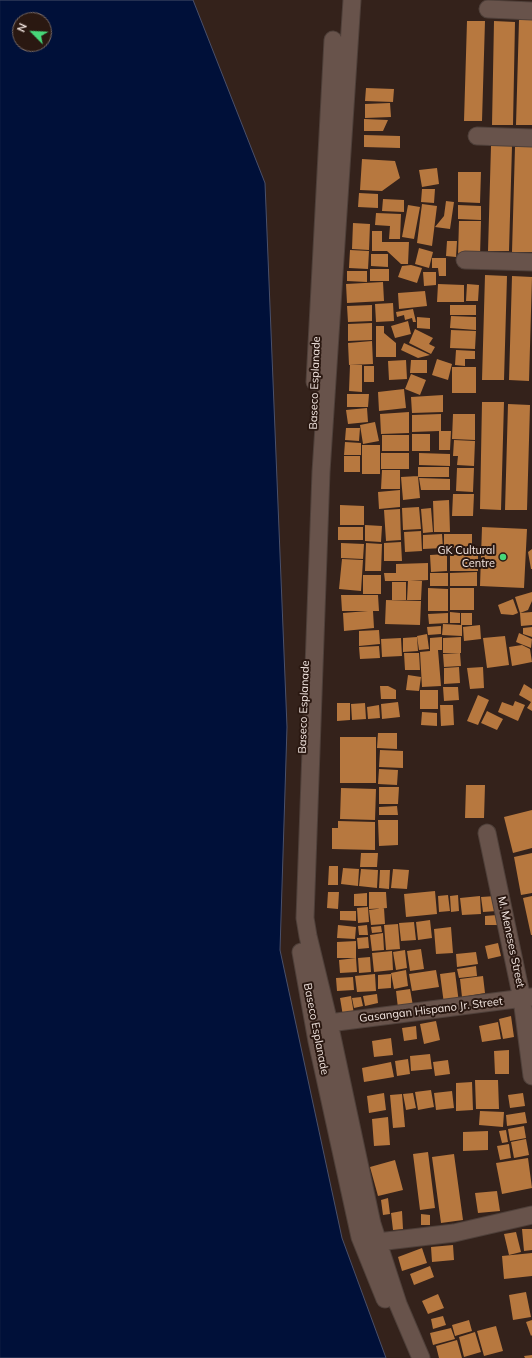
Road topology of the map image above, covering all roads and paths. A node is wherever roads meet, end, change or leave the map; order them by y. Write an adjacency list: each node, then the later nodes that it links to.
1 (352, 0): 11 (street)
2 (488, 9): 3 (street)
3 (532, 11)
4 (332, 40): 15 (street, Baseco Esplanade)
5 (477, 136): 6 (street)
6 (532, 138)
7 (466, 260): 8 (street)
8 (532, 262)
9 (488, 833): 10 (street, M. Meneses Street)
10 (527, 998): 11 (street, Gasangan Hispano Jr. Street); 12 (street, M. Meneses Street)
11 (329, 1023): 14 (street)
12 (532, 1076)
13 (532, 1215): 14 (street)
14 (378, 1242): 16 (street)
15 (409, 1358)
16 (421, 1358)

